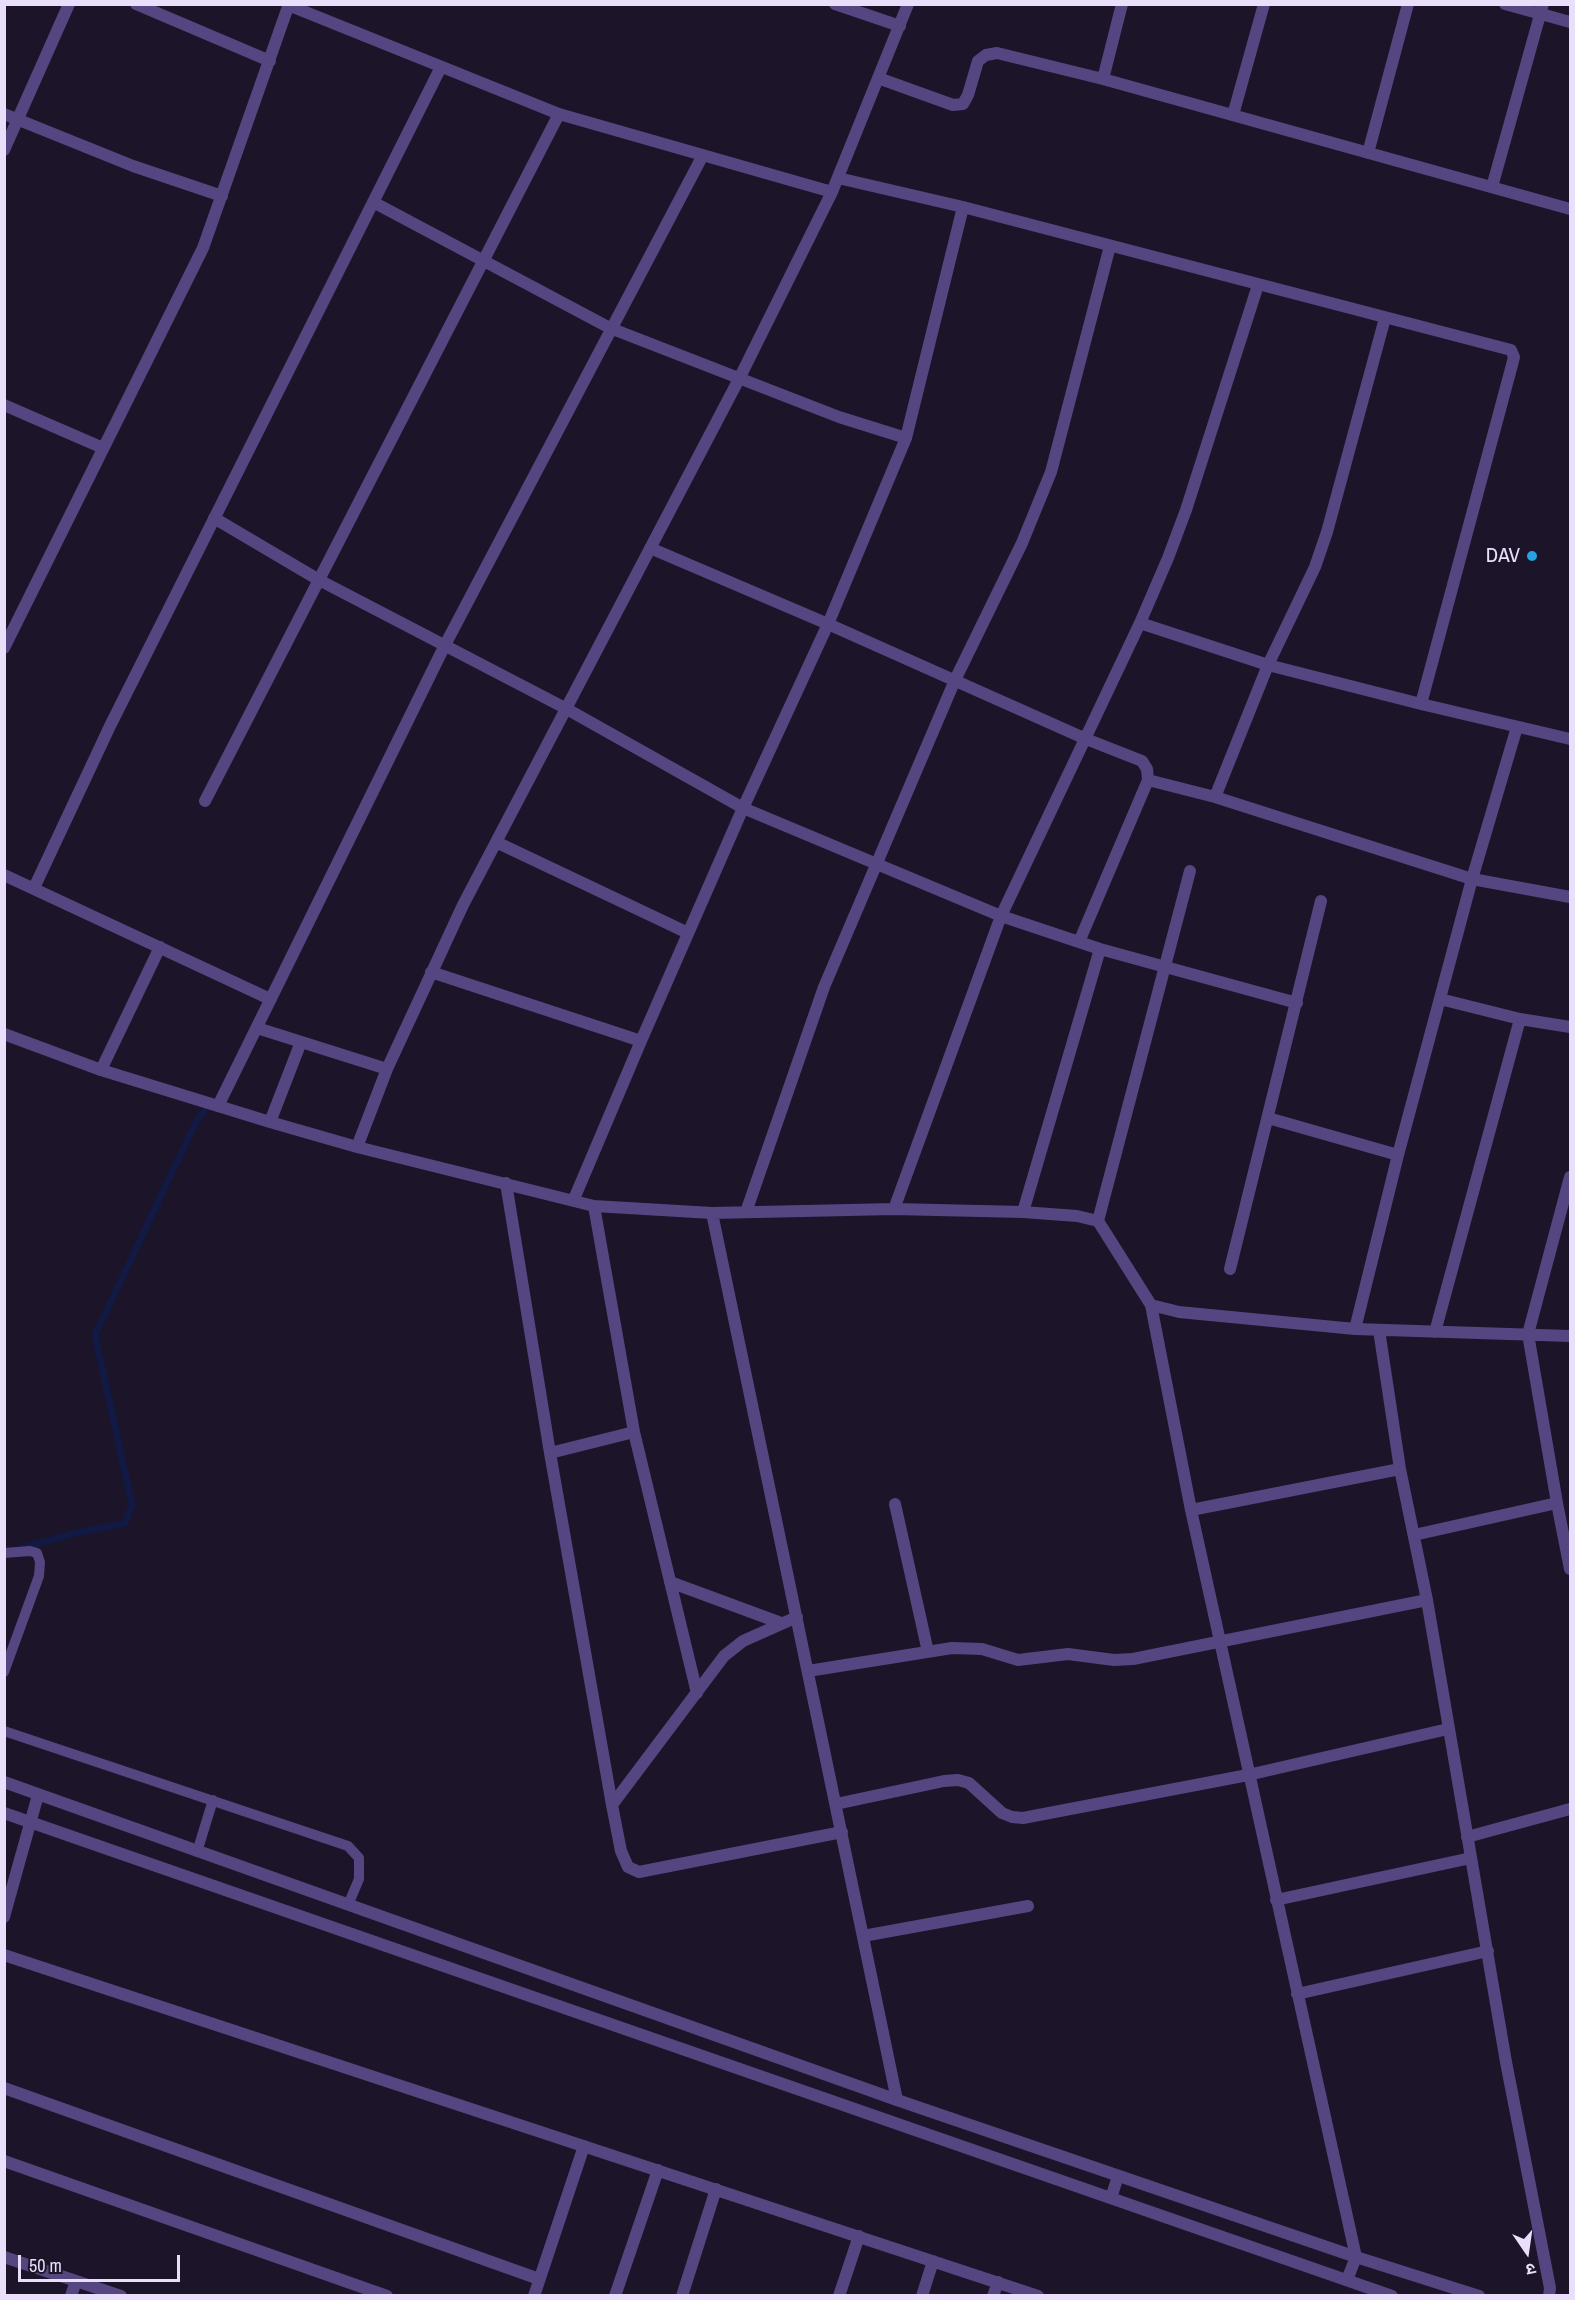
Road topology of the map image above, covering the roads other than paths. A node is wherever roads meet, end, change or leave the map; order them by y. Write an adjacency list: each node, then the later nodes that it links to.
1 (69, 4): 20 (street)
2 (136, 4): 13 (street)
3 (835, 4): 12 (street)
4 (908, 4): 12 (street)
5 (1122, 4): 16 (street)
6 (1264, 4): 19 (street)
7 (1408, 4): 22 (street)
8 (1505, 4): 10 (street)
9 (288, 5): 13 (street); 14 (street)
10 (1542, 9): 11 (street); 25 (street)
11 (1570, 22)
12 (900, 26): 15 (street)
13 (270, 61): 27 (street)
14 (441, 67): 18 (street); 28 (street)
15 (878, 78): 16 (street); 24 (street)
16 (1103, 79): 19 (street)
17 (4, 114): 20 (street)
18 (559, 114): 23 (street); 32 (street)
19 (1233, 115): 22 (street)
20 (17, 120): 21 (street); 27 (street)
21 (4, 150)
22 (1368, 153): 25 (street)
23 (702, 155): 26 (street); 35 (street)
24 (838, 178): 26 (street); 29 (street)
25 (1492, 187): 30 (street)
26 (832, 192): 36 (street)
27 (222, 196): 39 (street)
28 (373, 202): 32 (street); 40 (street)
29 (963, 207): 31 (street); 38 (street)
30 (1570, 209)
31 (1110, 246): 33 (street); 48 (street)
32 (484, 261): 35 (street); 42 (street)
33 (1258, 285): 34 (street); 43 (street)
34 (1384, 318): 47 (street); 49 (street)
35 (610, 328): 36 (street); 45 (street)
36 (739, 379): 38 (street); 41 (street)
37 (4, 405): 39 (street)
38 (906, 438): 44 (street)
39 (104, 448): 46 (street)
40 (214, 518): 42 (street); 63 (street)
41 (650, 548): 44 (street); 50 (street)
42 (319, 580): 45 (street); 56 (street)
43 (1140, 623): 47 (street); 52 (street)
44 (828, 624): 48 (street); 57 (street)
45 (445, 645): 50 (street); 73 (street)
46 (4, 648)
47 (1268, 665): 49 (street); 55 (street)
48 (955, 680): 52 (street); 59 (street)
49 (1421, 704): 51 (street)
50 (565, 708): 57 (street); 58 (street)
51 (1517, 727): 53 (street); 62 (street)
52 (1086, 739): 54 (street); 66 (street)
53 (1570, 739)
54 (1148, 780): 55 (street); 68 (street)
55 (1215, 797): 62 (street)
56 (205, 801)
57 (743, 807): 59 (street); 67 (street)
58 (496, 842): 67 (street); 72 (street)
59 (877, 862): 66 (street); 94 (street)
60 (1190, 871): 71 (street)
61 (4, 874): 63 (street)
62 (1472, 879): 64 (street); 74 (street)
63 (34, 888): 69 (street)
64 (1570, 897)
65 (1321, 901): 75 (street)
66 (1001, 916): 68 (street); 93 (street)
67 (688, 933): 80 (street)
68 (1078, 942): 70 (street)
69 (160, 947): 73 (street); 83 (street)
70 (1100, 949): 71 (street); 95 (street)
71 (1165, 966): 75 (street); 97 (street)
72 (431, 972): 80 (street); 82 (street)
73 (270, 999): 77 (street)
74 (1440, 999): 76 (street); 88 (street)
75 (1297, 1003): 85 (street)
76 (1520, 1019): 78 (street); 102 (street)
77 (256, 1028): 81 (street); 84 (street)
78 (1570, 1028)
79 (4, 1034): 83 (street)
80 (641, 1041): 91 (street)
81 (301, 1042): 82 (street); 86 (street)
82 (387, 1069): 87 (street)
83 (101, 1070): 84 (street)
84 (218, 1106): 86 (street)
85 (1268, 1118): 88 (street); 98 (street)
86 (270, 1122): 87 (street)
87 (357, 1147): 90 (street)
88 (1398, 1155): 100 (street)
89 (1570, 1177): 103 (street)
90 (506, 1183): 91 (street); 106 (street)
91 (574, 1199): 92 (street)
92 (594, 1206): 96 (street); 105 (street)
93 (894, 1209): 94 (street); 95 (street)
94 (746, 1212): 96 (street)
95 (1023, 1212): 97 (street)
96 (712, 1213): 116 (street)
97 (1098, 1221): 99 (street)
98 (1230, 1269)
99 (1151, 1305): 100 (street); 110 (street)
100 (1355, 1329): 101 (street)
101 (1379, 1330): 102 (street); 107 (street)
102 (1435, 1332): 103 (street)
103 (1528, 1334): 104 (street); 108 (street)
104 (1570, 1336)
105 (634, 1432): 106 (street); 114 (street)
106 (550, 1453): 130 (street)
107 (1400, 1468): 110 (street); 111 (street)
108 (1557, 1503): 111 (street); 113 (street)
109 (895, 1504): 119 (street)
110 (1191, 1510): 118 (street)
111 (1414, 1535): 115 (street)
112 (4, 1553): 121 (lane)
113 (1570, 1569)
114 (670, 1582): 117 (street); 122 (street)
115 (1427, 1600): 118 (street); 123 (street)
116 (797, 1617): 117 (street); 120 (street)
117 (781, 1623): 122 (street)
118 (1220, 1642): 119 (street); 125 (street)
119 (928, 1652): 120 (street)
120 (808, 1671): 129 (street)
121 (4, 1672)
122 (697, 1694): 130 (street)
123 (1448, 1729): 125 (street); 135 (street)
124 (4, 1731): 128 (lane)
125 (1248, 1775): 129 (street); 138 (street)
126 (4, 1782): 127 (street)
127 (38, 1796): 133 (street); 136 (street)
128 (213, 1800): 136 (lane); 139 (lane)
129 (836, 1804): 134 (street)
130 (612, 1805): 134 (street)
131 (1570, 1809): 135 (street)
132 (4, 1813): 133 (street)
133 (31, 1824): 141 (street); 153 (street)
134 (842, 1832): 142 (street)
135 (1467, 1837): 137 (street)
136 (197, 1852): 139 (street)
137 (1472, 1858): 138 (street); 143 (street)
138 (1276, 1900): 145 (street)
139 (348, 1905): 147 (street)
140 (1028, 1906): 142 (street)
141 (4, 1917)
142 (863, 1936): 147 (street)
143 (1488, 1951): 145 (street); 174 (street)
144 (4, 1955): 148 (street)
145 (1297, 1994): 155 (street)
146 (4, 2088): 158 (street)
147 (897, 2100): 151 (street)
148 (584, 2146): 150 (street); 158 (street)
149 (4, 2161): 164 (street)
150 (658, 2170): 152 (street); 166 (street)
151 (1119, 2176): 153 (street); 155 (street)
152 (716, 2189): 154 (street); 167 (street)
153 (1111, 2198): 159 (street)
154 (859, 2236): 157 (street); 168 (street)
155 (1356, 2257): 159 (street); 173 (street)
156 (4, 2258): 160 (street)
157 (933, 2261): 161 (street); 169 (street)
158 (539, 2279): 165 (street)
159 (1347, 2280): 172 (street)
160 (76, 2281): 162 (street); 163 (street)
161 (998, 2282): 170 (street); 171 (street)
162 (71, 2295)
163 (121, 2295)
164 (387, 2295)
165 (534, 2295)
166 (615, 2295)
167 (682, 2295)
168 (839, 2295)
169 (922, 2295)
170 (993, 2295)
171 (1038, 2295)
172 (1392, 2295)
173 (1479, 2295)
174 (1550, 2295)

